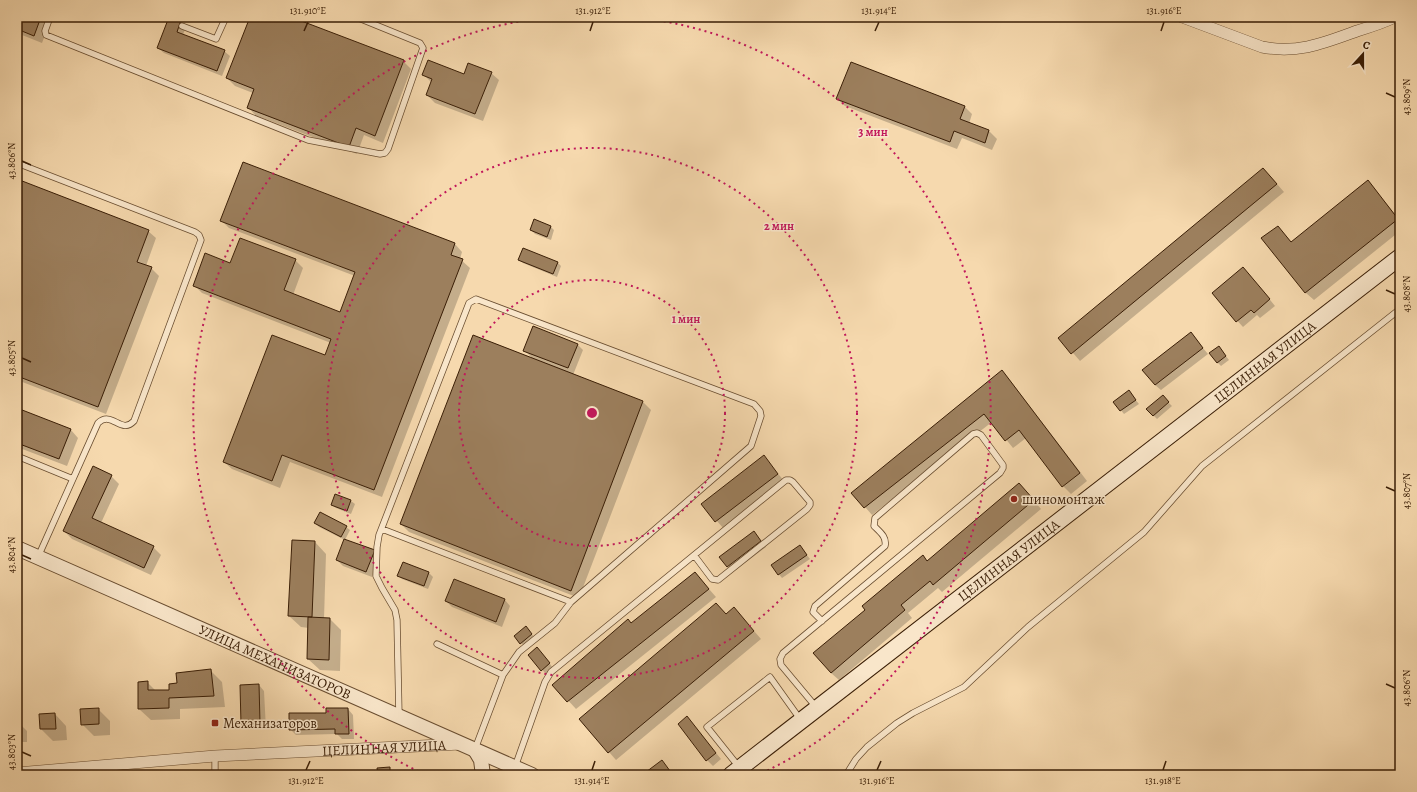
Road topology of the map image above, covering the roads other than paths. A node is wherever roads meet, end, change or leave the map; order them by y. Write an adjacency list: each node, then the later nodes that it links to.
1 (50, 17): 3 (lane)
2 (226, 17): 6 (lane)
3 (356, 17)
4 (1182, 17): 5 (street)
5 (1395, 17)
6 (182, 26)
7 (17, 163): 11 (lane)
8 (1400, 257): 20 (main road, ЦЕЛИННАЯ УЛИЦА)
9 (1400, 309): 31 (lane)
10 (17, 456): 11 (lane)
11 (73, 479): 15 (lane)
12 (382, 529): 16 (lane); 16 (lane); 21 (lane)
13 (17, 548): 15 (street, УЛИЦА МЕХАНИЗАТОРОВ)
14 (694, 555): 14 (lane); 25 (lane)
15 (38, 557): 21 (street, УЛИЦА МЕХАНИЗАТОРОВ)
16 (571, 602): 19 (lane)
17 (822, 621): 17 (lane); 20 (lane)
18 (436, 644): 19 (lane)
19 (503, 675): 23 (lane)
20 (817, 709): 22 (main road, ЦЕЛИННАЯ УЛИЦА)
21 (399, 716): 23 (street, УЛИЦА МЕХАНИЗАТОРОВ)
22 (802, 721): 26 (main road, ЦЕЛИННАЯ УЛИЦА); 26 (lane)
23 (469, 747): 24 (street, ЦЕЛИННАЯ УЛИЦА); 25 (street, УЛИЦА МЕХАНИЗАТОРОВ); 29 (street)
24 (216, 756): 27 (street, ЦЕЛИННАЯ УЛИЦА); 28 (lane)
25 (515, 767): 30 (street, УЛИЦА МЕХАНИЗАТОРОВ)
26 (736, 772)
27 (17, 773)
28 (215, 775)
29 (483, 775)
30 (532, 775)
31 (846, 775)

